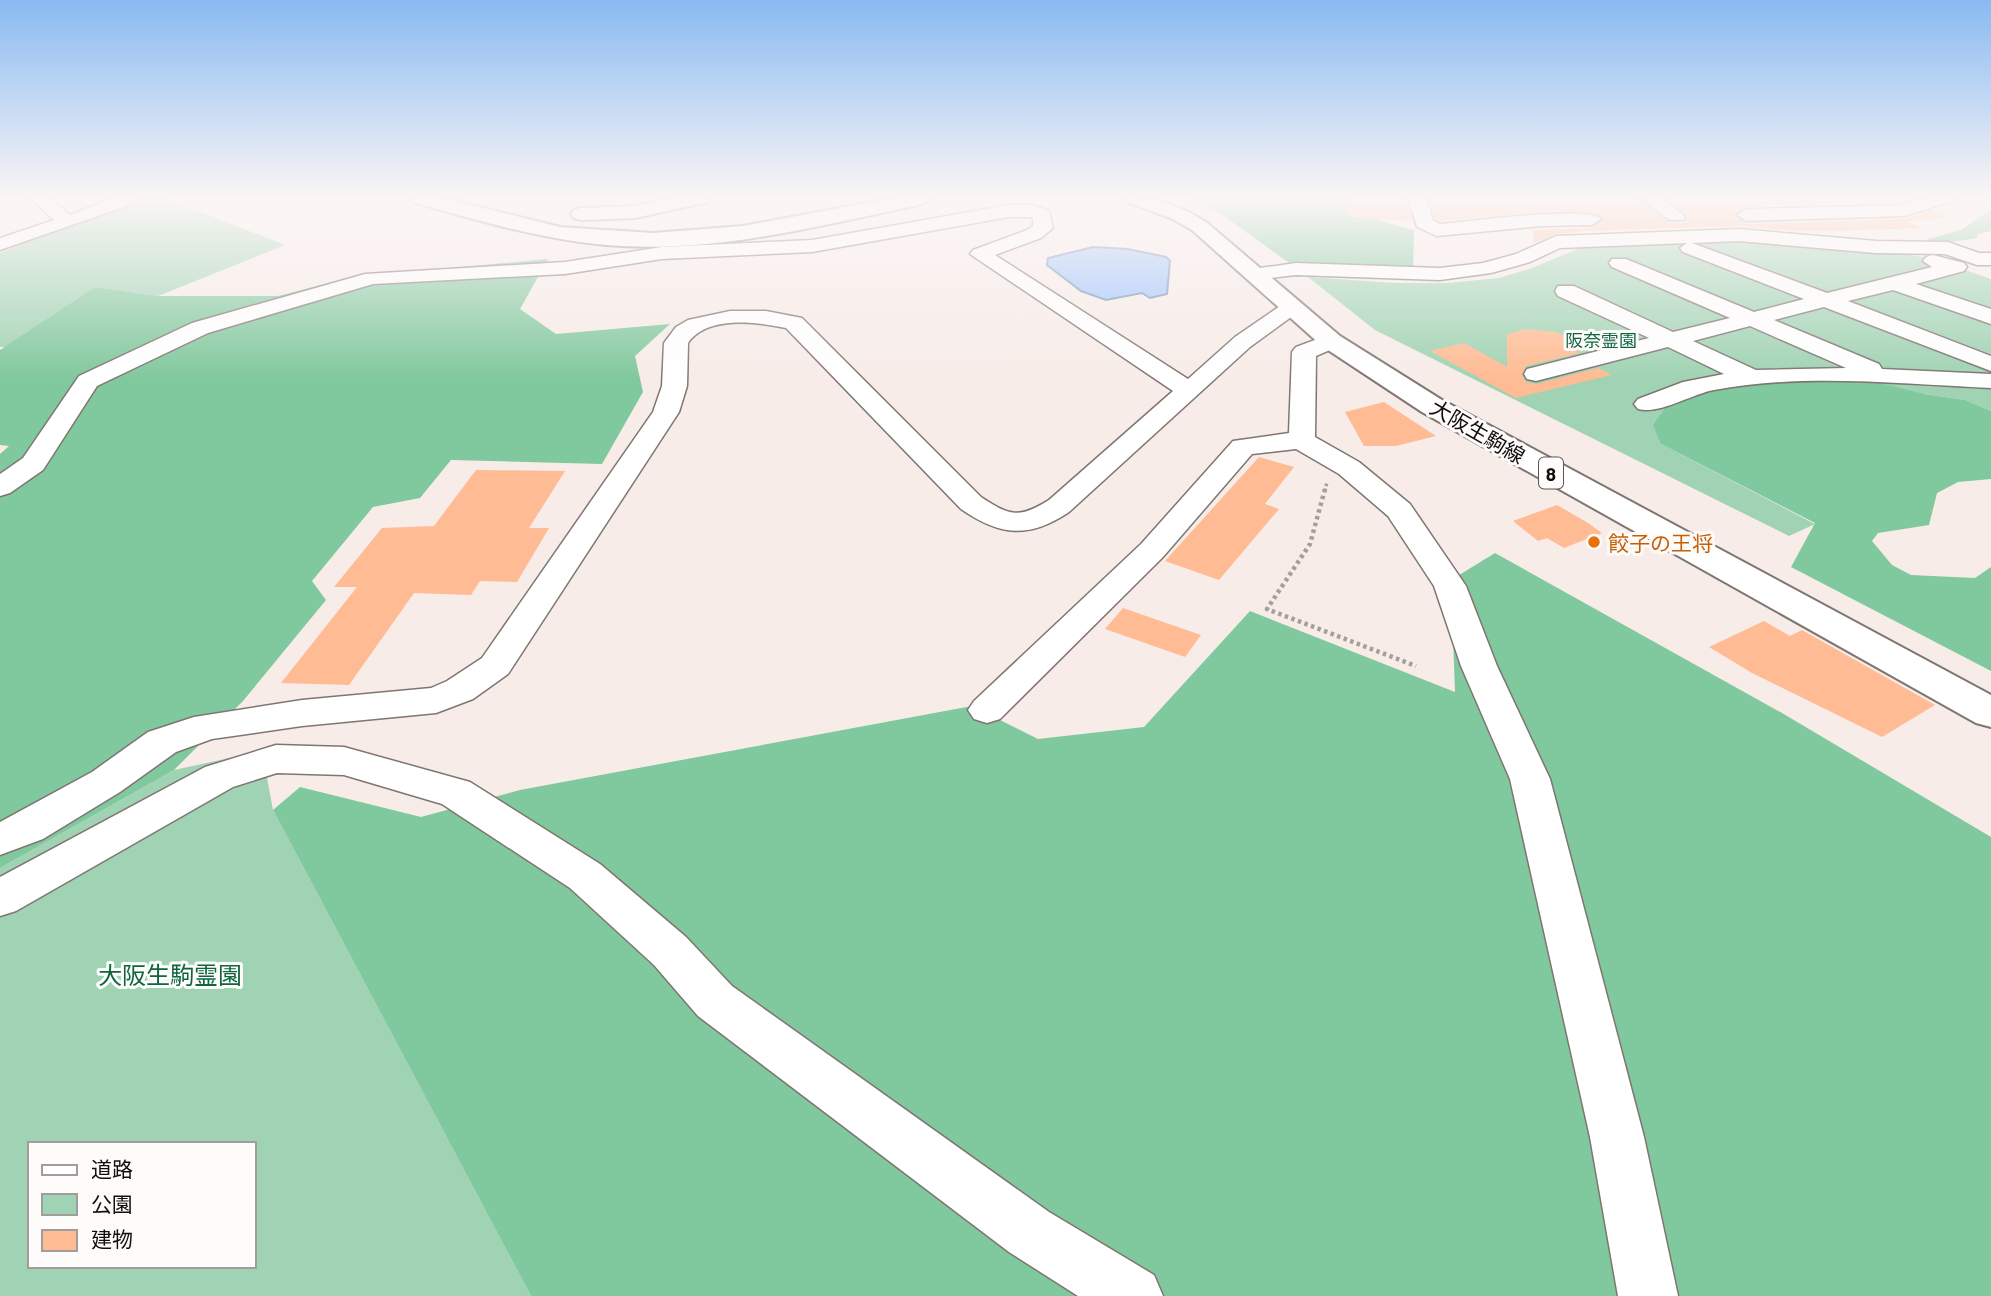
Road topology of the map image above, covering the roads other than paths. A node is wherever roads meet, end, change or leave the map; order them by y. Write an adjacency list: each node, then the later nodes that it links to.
1 (627, 258): 26 (street)
2 (987, 258): 23 (street)
3 (1242, 258): 11 (main road, 大阪生駒線 / 8)
4 (1250, 258): 11 (main road, 大阪生駒線 / 8)
5 (1521, 258): 11 (street)
6 (1717, 258): 13 (street)
7 (1826, 258): 10 (street)
8 (1922, 258): 10 (street)
9 (1619, 263): 15 (street)
10 (1895, 283): 13 (street); 14 (street)
11 (1277, 285): 17 (main road, 大阪生駒線 / 8); 23 (street); 27 (main road, 大阪生駒線 / 8)
12 (1566, 291): 16 (street)
13 (1826, 300): 15 (street); 18 (street)
14 (1991, 317)
15 (1752, 319): 16 (street); 20 (street)
16 (1672, 340): 19 (street); 21 (street)
17 (1331, 341): 25 (street); 29 (main road, 大阪生駒線 / 8)
18 (1991, 364)
19 (1536, 374)
20 (1885, 375): 21 (street); 22 (street)
21 (1749, 376): 24 (street)
22 (1991, 381)
23 (1188, 390): 30 (street)
24 (1647, 404)
25 (1301, 440): 28 (street); 33 (street)
26 (0, 487)
27 (1991, 688)
28 (986, 710)
29 (1991, 713)
30 (0, 839)
31 (0, 898): 32 (street)
32 (1133, 1296)
33 (1648, 1296)

